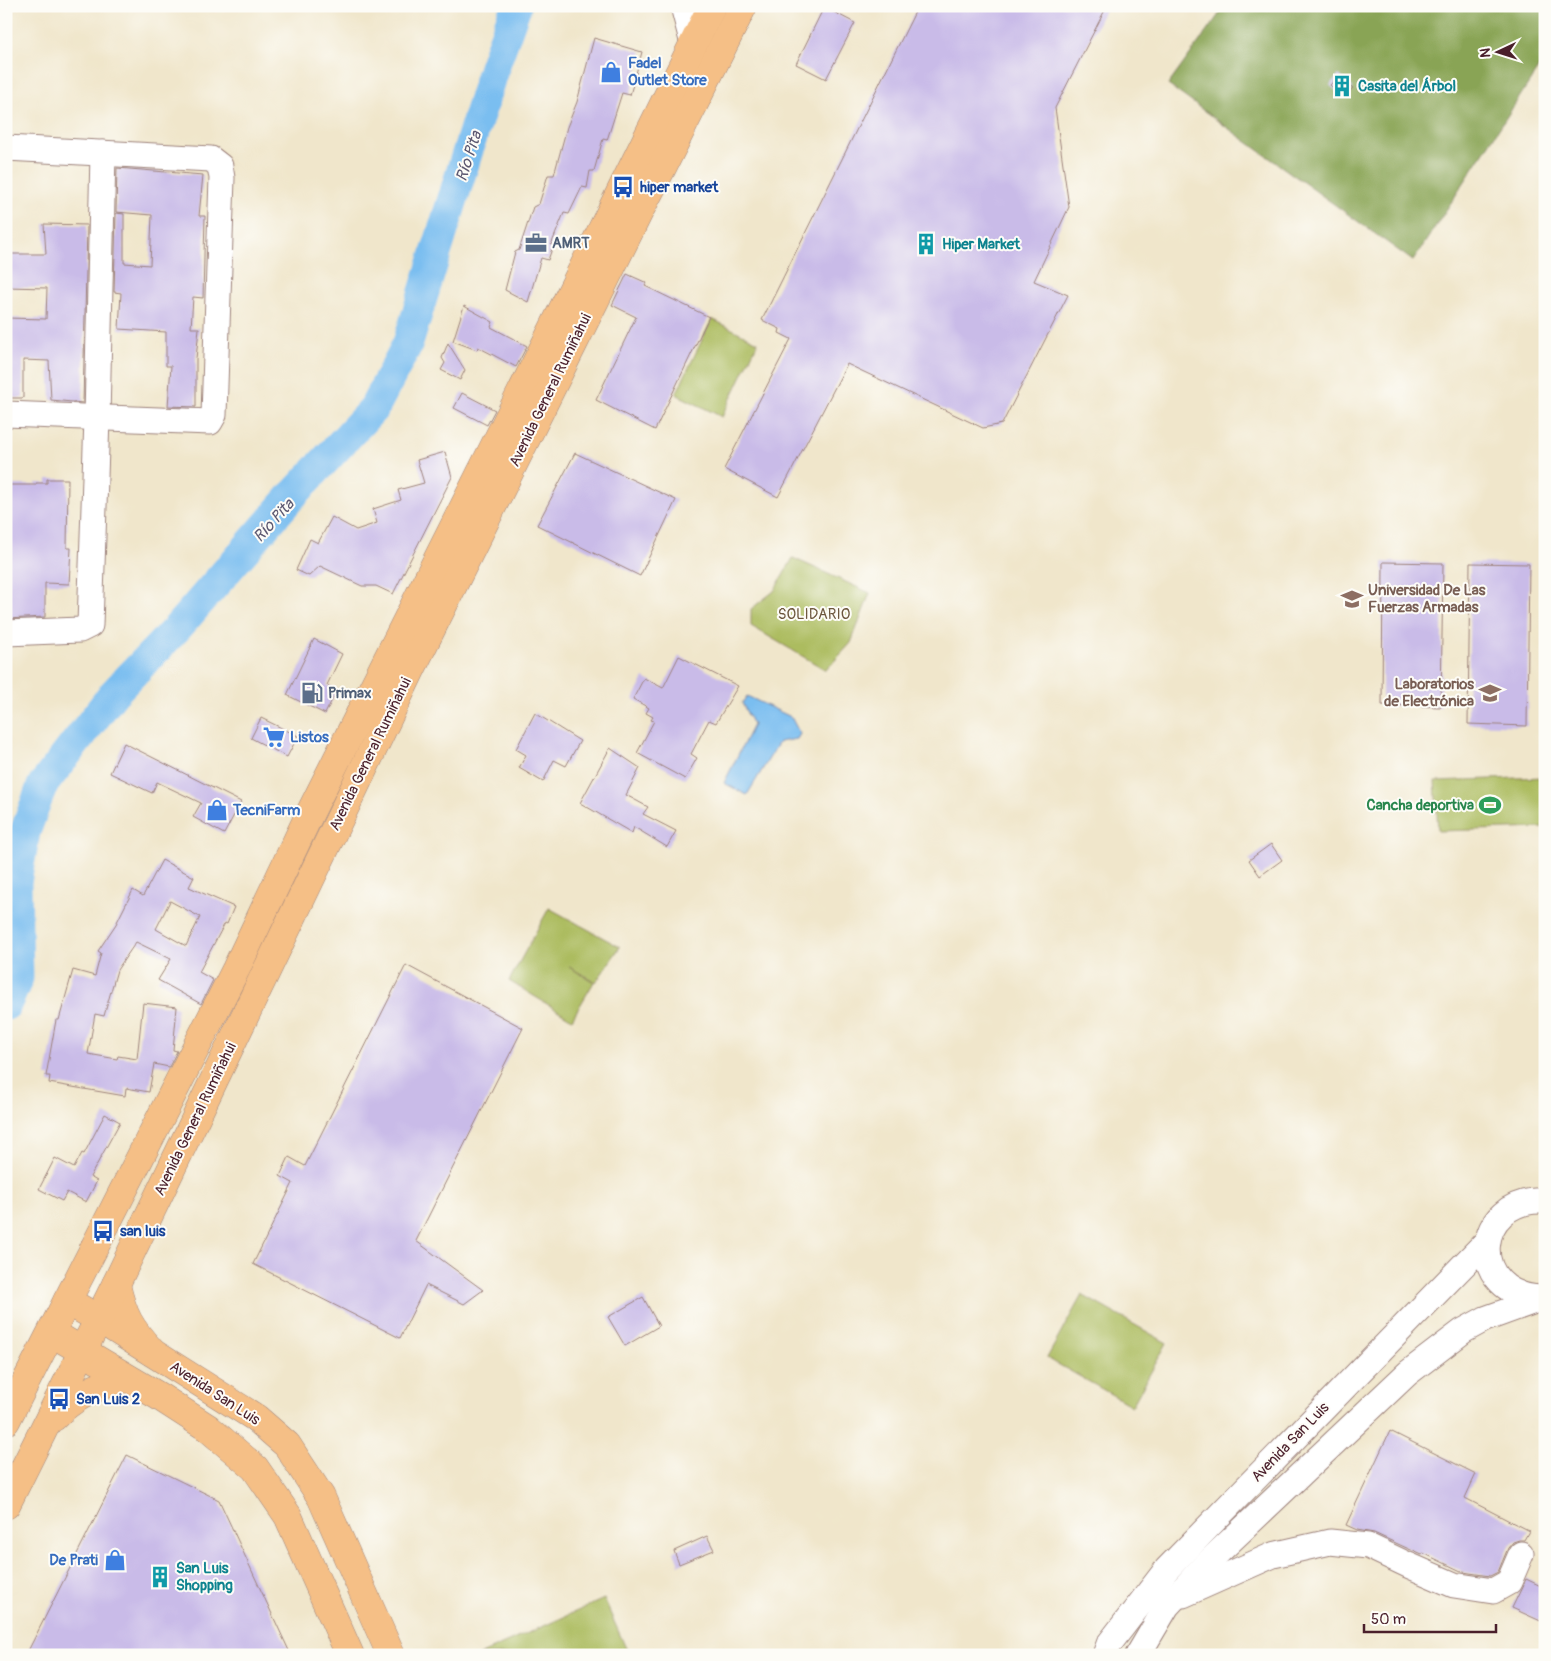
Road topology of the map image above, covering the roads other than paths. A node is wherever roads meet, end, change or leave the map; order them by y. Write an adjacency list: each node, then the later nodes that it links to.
1 (683, 6): 4 (street)
2 (712, 6): 4 (main road, Avenida General Rumiñahui)
3 (743, 6): 12 (main road, Avenida General Rumiñahui)
4 (693, 44): 14 (main road, Avenida General Rumiñahui)
5 (6, 148): 6 (street)
6 (103, 153): 8 (street); 8 (street)
7 (6, 414): 8 (street)
8 (97, 418): 9 (street)
9 (6, 633)
10 (1545, 1201): 11 (street)
11 (1488, 1240): 13 (street); 29 (street, Avenida San Luis)
12 (116, 1284): 15 (main road, Avenida General Rumiñahui); 18 (main road)
13 (1544, 1298): 26 (street, Avenida San Luis)
14 (67, 1301): 15 (main road, Avenida San Luis); 16 (main road, Avenida General Rumiñahui)
15 (99, 1319): 17 (main road, Avenida General Rumiñahui); 18 (main road, Avenida San Luis)
16 (52, 1333): 17 (main road); 20 (main road, Avenida General Rumiñahui)
17 (82, 1352): 19 (main road); 21 (main road, Avenida General Rumiñahui)
18 (152, 1352): 22 (main road, Avenida San Luis)
19 (125, 1378): 21 (main road); 24 (main road)
20 (6, 1421)
21 (46, 1426): 23 (main road, Avenida General Rumiñahui)
22 (321, 1497): 24 (main road); 28 (main road, Avenida San Luis)
23 (6, 1505)
24 (288, 1516): 27 (main road)
25 (1521, 1554): 26 (street)
26 (1174, 1599): 30 (street, Avenida San Luis)
27 (350, 1655)
28 (391, 1655)
29 (1105, 1655)
30 (1138, 1655)

